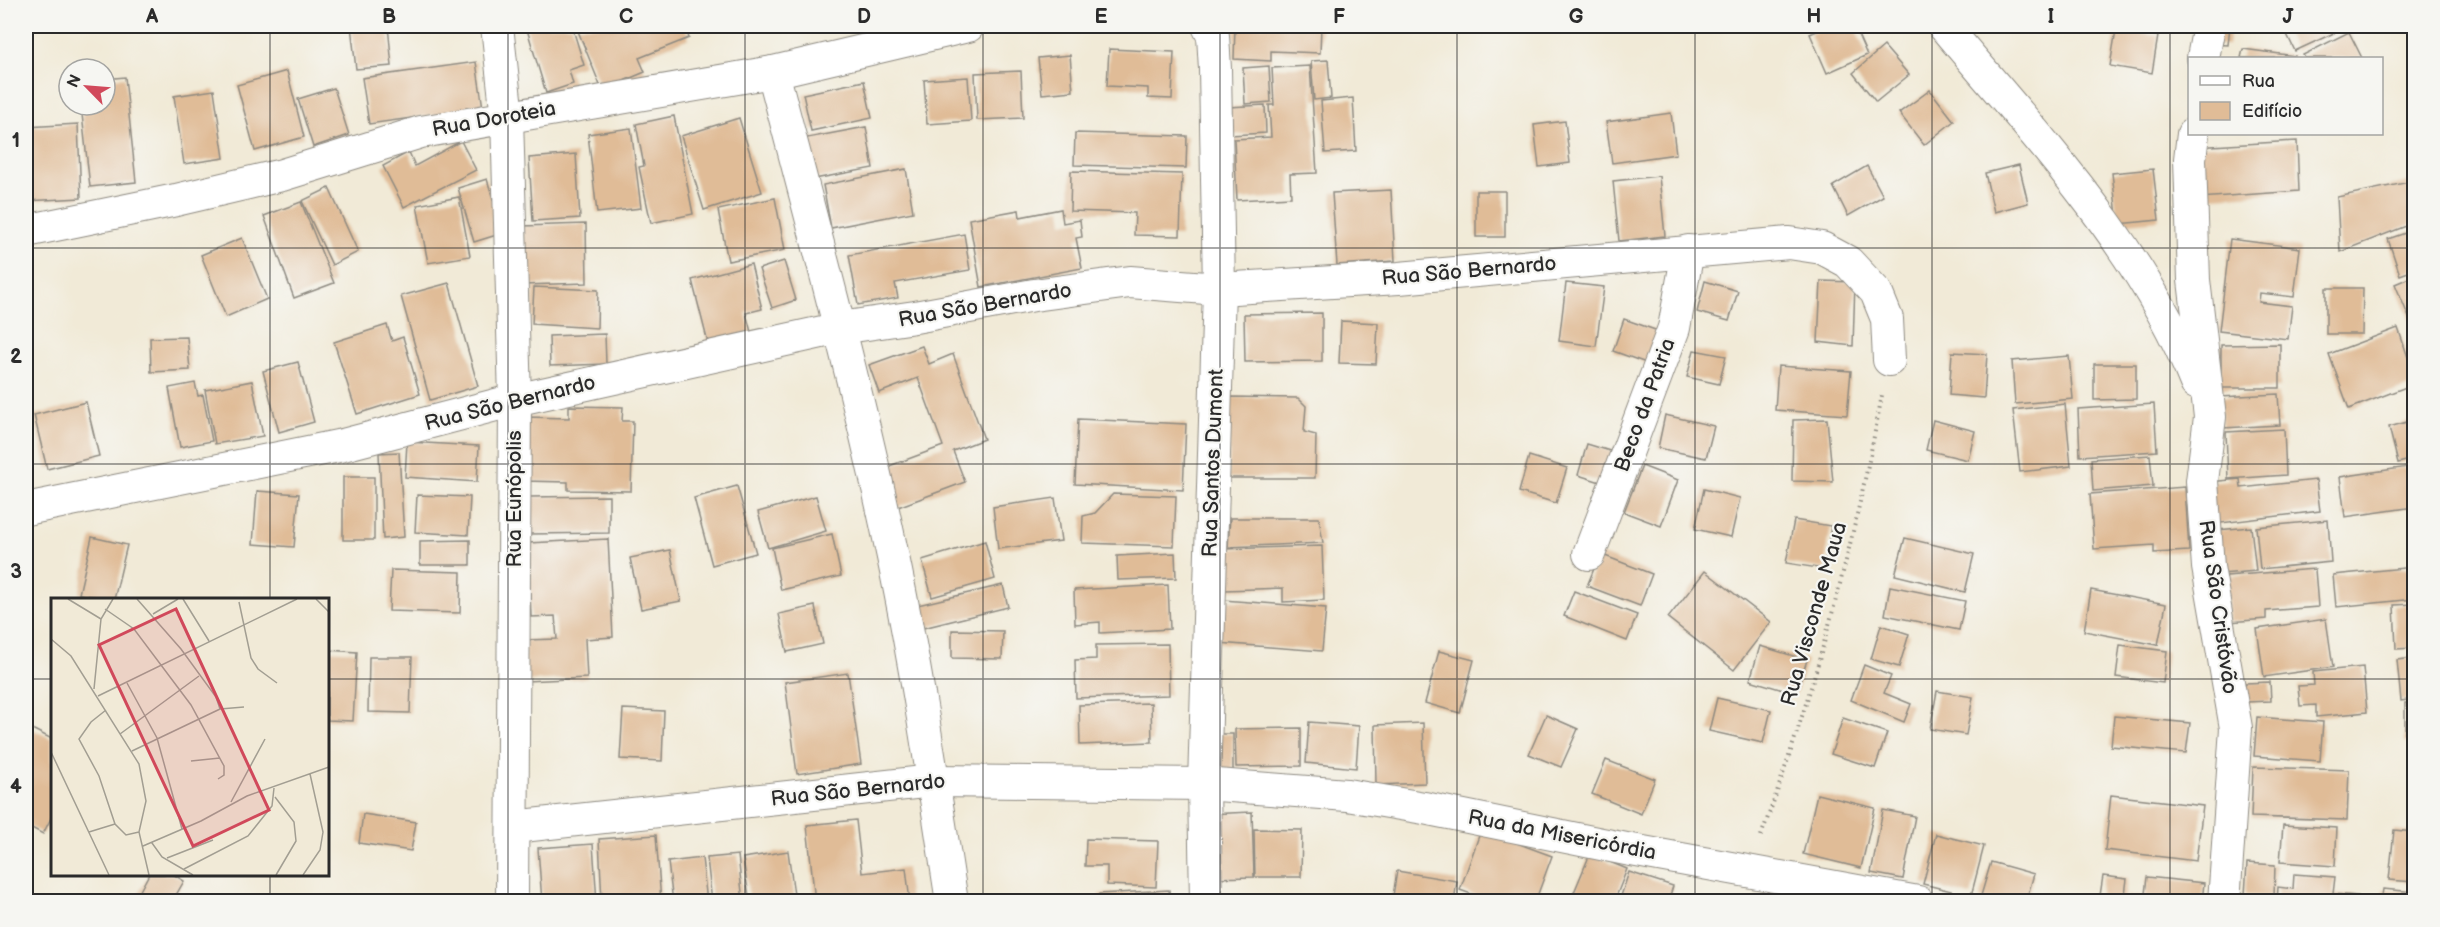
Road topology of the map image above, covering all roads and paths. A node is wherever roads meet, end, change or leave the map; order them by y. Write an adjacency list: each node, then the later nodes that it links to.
1 (497, 26): 8 (street, Rua Eunópolis)
2 (968, 26): 7 (street, Rua Doroteia)
3 (1208, 26): 12 (street, Rua Santos Dumont)
4 (1944, 26): 16 (street)
5 (2209, 26): 6 (street)
6 (2203, 57)
7 (773, 72): 8 (street, Rua Doroteia); 13 (street)
8 (507, 117): 10 (street, Rua Doroteia); 15 (street, Rua Eunópolis)
9 (2193, 135): 16 (street, Rua São Cristóvão)
10 (26, 231)
11 (1688, 251): 12 (street, Rua São Bernardo); 14 (street, Rua São Bernardo); 18 (street, Beco da Patria)
12 (1219, 289): 13 (street, Rua São Bernardo); 20 (street, Rua Santos Dumont)
13 (840, 328): 15 (street, Rua São Bernardo); 19 (street)
14 (1889, 360): 22 (path, Rua Visconde Maua)
15 (515, 400): 17 (street, Rua São Bernardo); 21 (street, Rua Eunópolis)
16 (2210, 417): 27 (street, Rua São Cristóvão)
17 (26, 509)
18 (1589, 554)
19 (933, 781): 20 (street, Rua São Bernardo); 21 (street, Rua São Bernardo); 24 (street)
20 (1204, 784): 22 (street, Rua da Misericórdia); 25 (street, Rua Santos Dumont)
21 (513, 827): 23 (street, Rua Eunópolis)
22 (1748, 870): 26 (street, Rua da Misericórdia)
23 (512, 902)
24 (952, 902)
25 (1206, 902)
26 (1918, 902)
27 (2224, 902)

